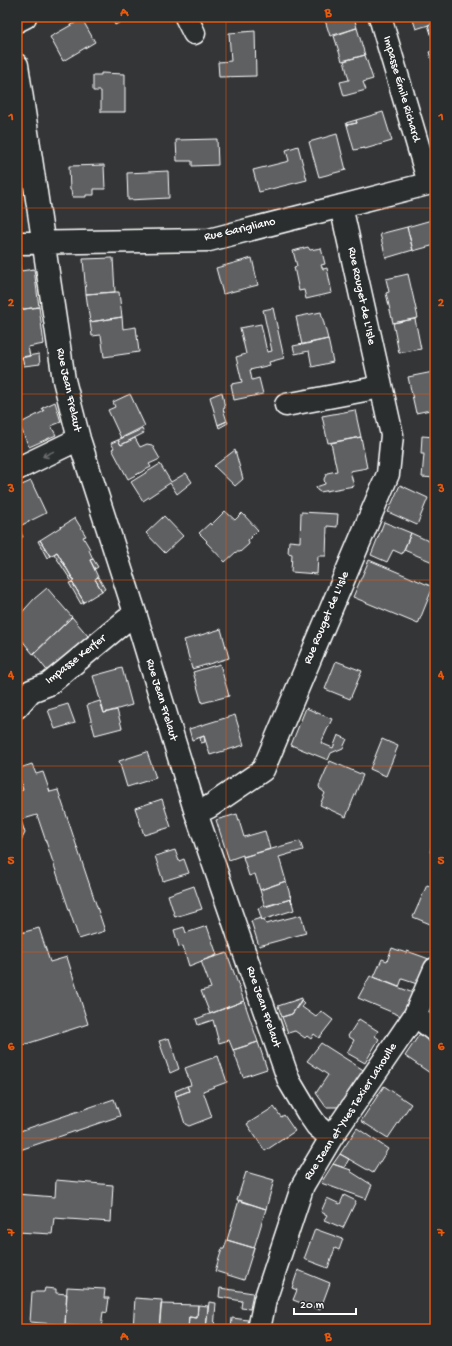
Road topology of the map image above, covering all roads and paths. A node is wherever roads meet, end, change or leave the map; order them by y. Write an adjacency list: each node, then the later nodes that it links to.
1 (25, 17): 3 (street)
2 (380, 17): 5 (street, Impasse Émile Richard)
3 (17, 21)
4 (17, 65): 7 (street, Rue Jean Frelaut)
5 (432, 183): 6 (street, Rue Garigliano)
6 (341, 206): 7 (street, Rue Garigliano); 9 (street, Rue Rouget de L'Isle)
7 (43, 242): 8 (street, Rue Garigliano); 11 (street, Rue Jean Frelaut)
8 (17, 243)
9 (381, 387): 10 (street); 15 (street, Rue Rouget de L'Isle)
10 (286, 405)
11 (79, 439): 12 (street, one-way to 12); 13 (street, Rue Jean Frelaut)
12 (17, 469)
13 (135, 613): 14 (street, Impasse Kerfer); 15 (street, Rue Jean Frelaut)
14 (17, 707)
15 (196, 813): 19 (street, Rue Jean Frelaut)
16 (435, 969): 17 (street, Rue Jean et Yves Texier Lahoulle)
17 (415, 1015): 18 (street); 19 (street, Rue Jean et Yves Texier Lahoulle)
18 (435, 1032)
19 (332, 1138): 20 (street, Rue Jean et Yves Texier Lahoulle)
20 (259, 1329)

